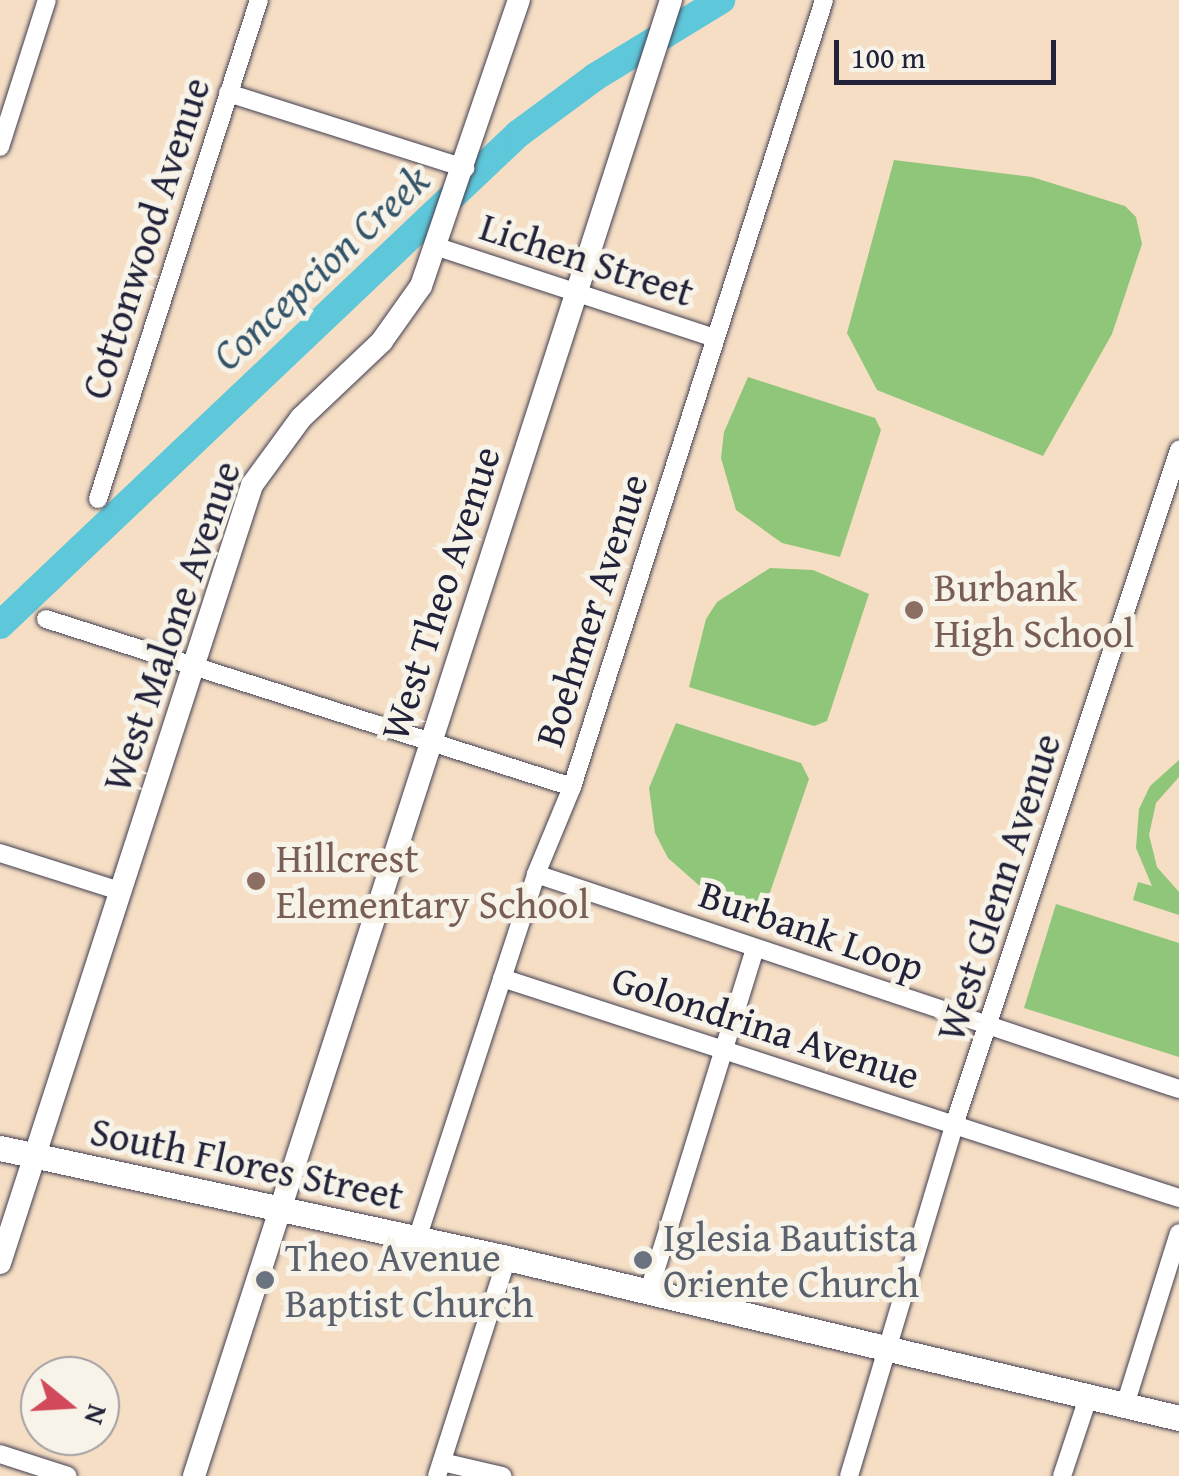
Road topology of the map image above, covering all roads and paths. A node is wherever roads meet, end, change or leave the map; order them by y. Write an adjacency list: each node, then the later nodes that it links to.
1 (47, 0): 7 (street)
2 (259, 0): 6 (street, Cottonwood Avenue)
3 (519, 0): 8 (street, West Malone Avenue)
4 (824, 0): 11 (street, Boehmer Avenue)
5 (667, 1): 10 (street, West Theo Avenue)
6 (228, 93): 8 (street); 13 (street, Cottonwood Avenue)
7 (0, 147)
8 (465, 168): 9 (street, West Malone Avenue)
9 (441, 238): 10 (street, Lichen Street); 15 (street, West Malone Avenue)
10 (577, 292): 11 (street, Lichen Street); 16 (street, West Theo Avenue)
11 (714, 338): 17 (street, Boehmer Avenue)
12 (1179, 450): 23 (street, West Glenn Avenue)
13 (98, 498)
14 (46, 619): 15 (street)
15 (192, 666): 16 (street); 20 (street, West Malone Avenue)
16 (432, 742): 17 (street); 30 (street, West Theo Avenue)
17 (572, 787): 19 (street, Boehmer Avenue)
18 (0, 853): 20 (street)
19 (536, 874): 21 (street, Burbank Loop); 22 (street, Boehmer Avenue)
20 (120, 892): 28 (street, West Malone Avenue)
21 (755, 948): 23 (street, Burbank Loop); 24 (street)
22 (502, 978): 24 (street, Golondrina Avenue); 32 (street, Boehmer Avenue)
23 (990, 1026): 25 (street, Burbank Loop); 26 (street, West Glenn Avenue)
24 (724, 1051): 26 (street, Golondrina Avenue); 35 (street)
25 (1179, 1089)
26 (954, 1125): 29 (street, Golondrina Avenue); 36 (street, West Glenn Avenue)
27 (0, 1148): 28 (main road, South Flores Street)
28 (35, 1154): 30 (main road, South Flores Street); 34 (street, West Malone Avenue)
29 (1179, 1198)
30 (282, 1208): 32 (main road, South Flores Street); 43 (street, West Theo Avenue)
31 (1179, 1232): 38 (street)
32 (418, 1239): 33 (main road, South Flores Street)
33 (507, 1258): 35 (main road, South Flores Street); 41 (street)
34 (0, 1263)
35 (649, 1291): 36 (main road, South Flores Street)
36 (890, 1348): 37 (main road, South Flores Street); 45 (street, West Glenn Avenue)
37 (1088, 1398): 38 (main road, South Flores Street); 46 (street)
38 (1125, 1405): 39 (main road, South Flores Street)
39 (1179, 1418)
40 (0, 1454): 42 (street)
41 (439, 1469): 44 (street)
42 (68, 1476)
43 (194, 1476)
44 (502, 1476)
45 (849, 1476)
46 (1062, 1476)

